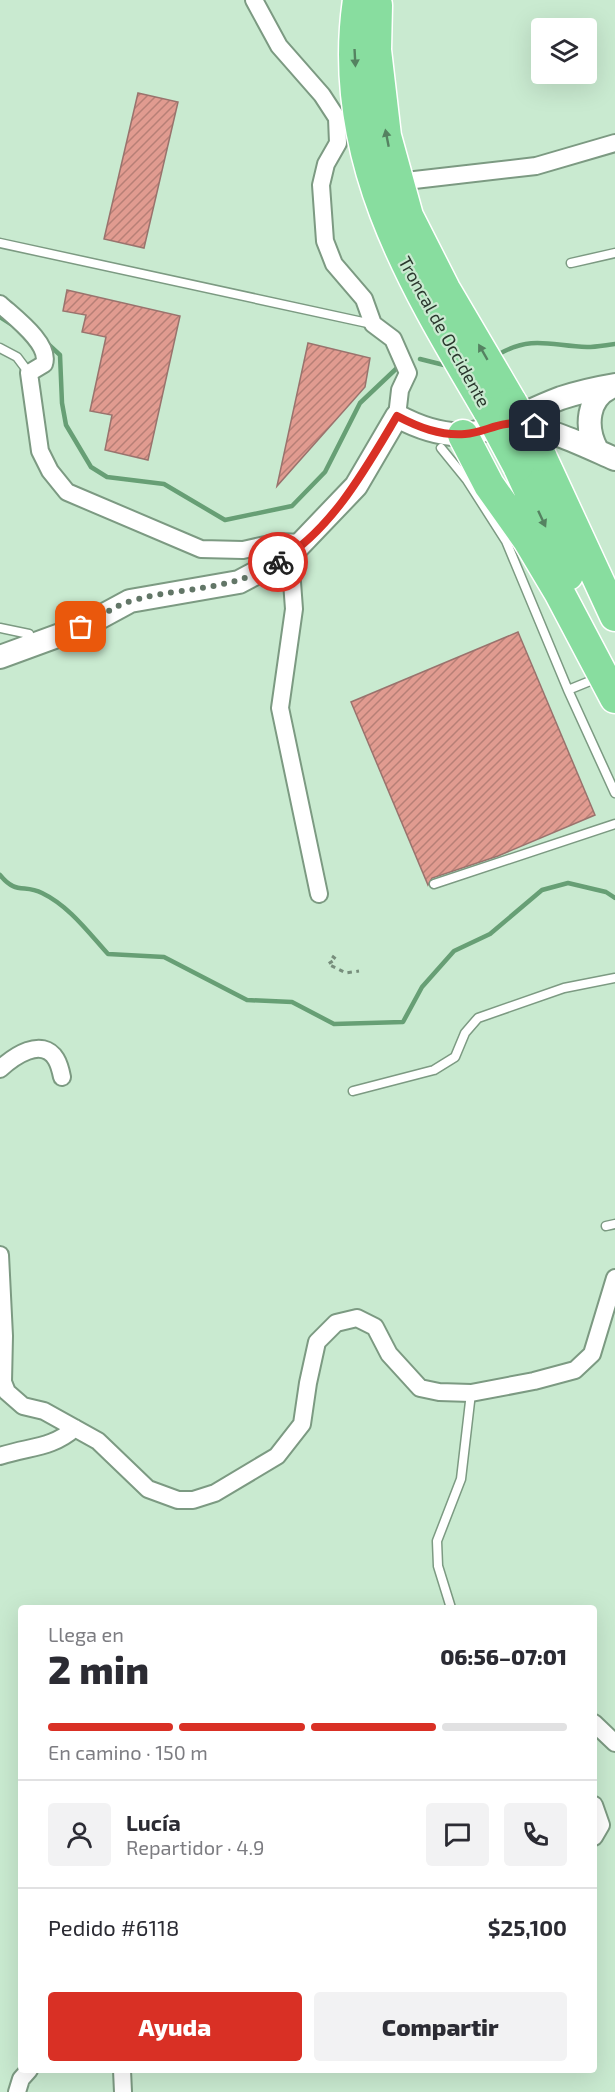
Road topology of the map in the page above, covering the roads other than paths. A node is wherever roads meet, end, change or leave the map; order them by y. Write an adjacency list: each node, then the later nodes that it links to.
1 (254, 0): 10 (street)
2 (358, 0): 14 (highway, Troncal de Occidente, one-way to 14)
3 (378, 0): 5 (highway, Troncal de Occidente, one-way to 3)
4 (615, 143): 5 (street)
5 (397, 182): 14 (highway, Troncal de Occidente, one-way to 5)
6 (0, 243): 10 (lane)
7 (615, 254): 8 (lane)
8 (571, 263)
9 (0, 304): 12 (street)
10 (373, 324): 15 (street)
11 (0, 348): 12 (lane)
12 (29, 373): 20 (street)
13 (615, 385): 14 (street); 17 (street)
14 (503, 413): 16 (street); 17 (street); 18 (highway, Troncal de Occidente, bridge)
15 (397, 416): 16 (street); 20 (street)
16 (452, 442): 26 (highway); 27 (lane)
17 (606, 454)
18 (529, 461): 19 (highway, Troncal de Occidente); 26 (highway, Troncal de Occidente, one-way to 26)
19 (571, 519): 21 (highway); 22 (highway, Troncal de Occidente)
20 (297, 549): 25 (street); 31 (street)
21 (615, 555)
22 (615, 616)
23 (0, 628): 24 (lane)
24 (29, 634)
25 (0, 657)
26 (611, 684): 27 (lane)
27 (568, 690): 28 (lane)
28 (615, 793)
29 (615, 824): 30 (lane)
30 (434, 884)
31 (319, 894)
32 (615, 978): 35 (lane)
33 (0, 1070): 34 (street)
34 (62, 1077)
35 (353, 1091)
36 (0, 1255): 39 (street)
37 (615, 1278): 38 (street)
38 (471, 1393): 39 (street); 41 (lane)
39 (75, 1428): 40 (street)
40 (0, 1456)
41 (450, 1605)
42 (597, 1726): 43 (street)
43 (615, 1743)
44 (597, 1814): 45 (street)
45 (597, 1832)
46 (26, 2073): 48 (street)
47 (122, 2073): 49 (street)
48 (17, 2092)
49 (123, 2092)

